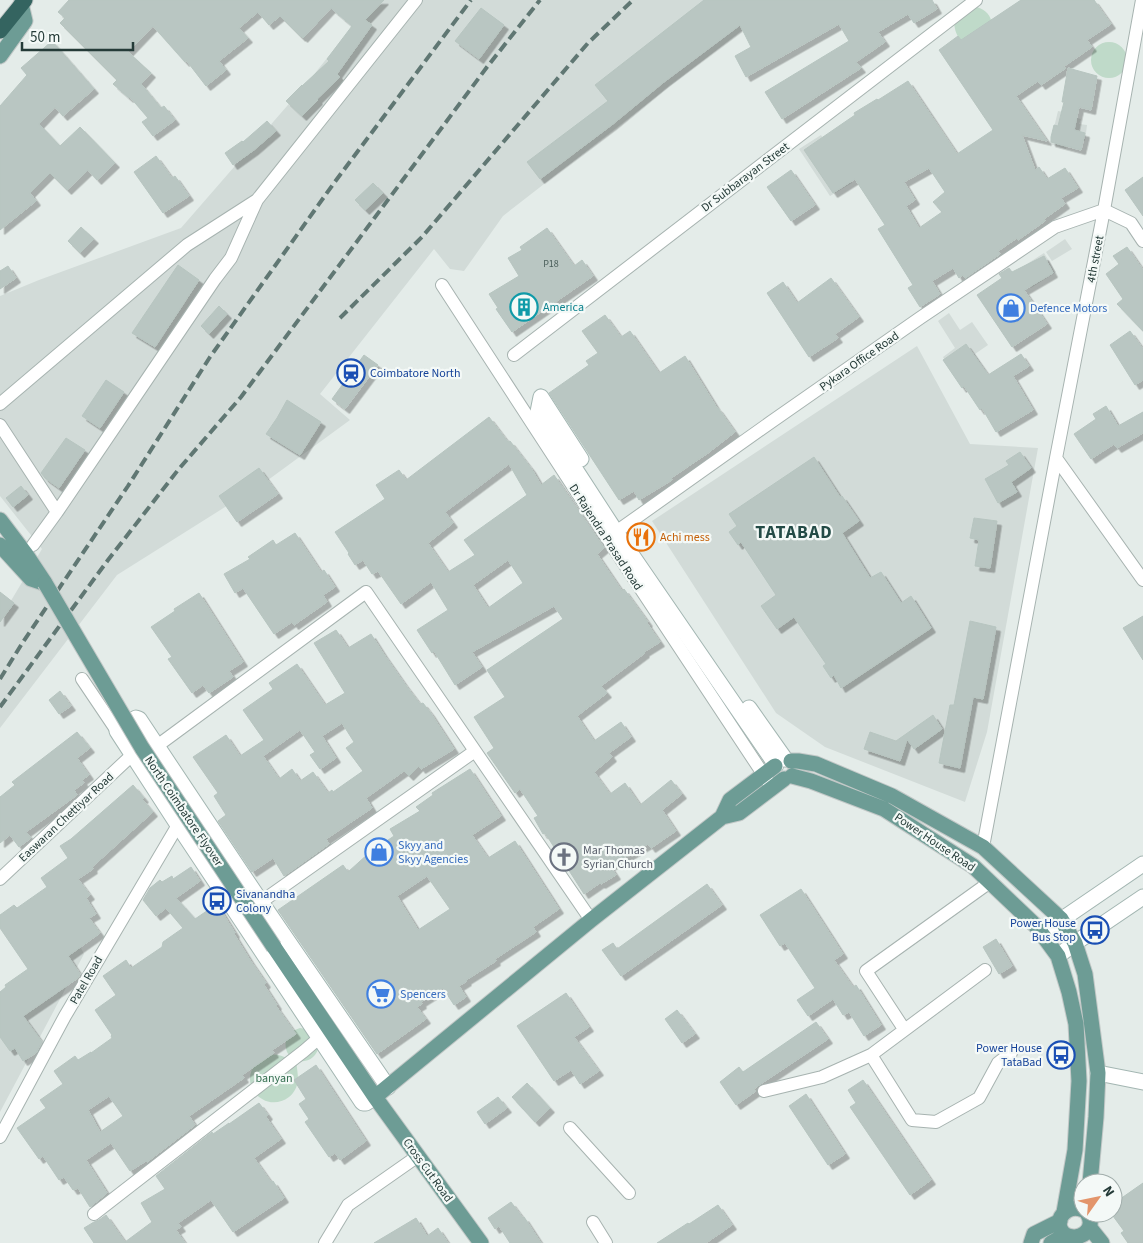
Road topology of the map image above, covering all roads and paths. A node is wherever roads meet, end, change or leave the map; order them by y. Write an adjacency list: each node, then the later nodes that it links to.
1 (416, 0): 7 (street)
2 (976, 0): 11 (street, Dr Subbarayan Street)
3 (1142, 0): 8 (street, 4th street)
4 (23, 2): 5 (highway); 6 (main road)
5 (0, 31)
6 (0, 56)
7 (257, 200): 12 (street); 15 (street)
8 (1104, 210): 9 (street); 14 (street, 4th street); 17 (street, Pykara Office Road)
9 (1143, 240)
10 (442, 285): 27 (street, Dr Rajendra Prasad Road)
11 (514, 355)
12 (0, 404)
13 (0, 425): 15 (street)
14 (1056, 458): 20 (street); 29 (street, 4th street)
15 (57, 512): 19 (street)
16 (0, 520): 21 (main road, North Coimbatore Flyover)
17 (620, 530): 17 (street); 27 (street)
18 (0, 545): 21 (main road)
19 (33, 545)
20 (1143, 580)
21 (45, 583): 49 (main road, North Coimbatore Flyover, bridge)
22 (82, 679): 23 (street)
23 (117, 731): 24 (street); 26 (street)
24 (157, 746): 25 (street); 34 (street)
25 (475, 751): 34 (street); 36 (street)
26 (132, 755): 28 (street); 31 (street, Easwaran Chettiyar Road)
27 (780, 771): 29 (main road); 32 (main road, Power House Road); 36 (main road)
28 (178, 825): 42 (street); 51 (street, Patel Road)
29 (982, 847): 35 (main road)
30 (1143, 864): 35 (street)
31 (0, 879)
32 (990, 882): 37 (main road, Power House Road); 41 (street)
33 (1143, 897): 38 (street)
34 (261, 902): 47 (street)
35 (1061, 919): 37 (street); 38 (main road)
36 (591, 920): 47 (main road)
37 (1042, 933): 39 (main road, Power House Road)
38 (1075, 943): 39 (street); 45 (main road)
39 (1058, 956): 60 (main road, Power House Road)
40 (985, 970): 41 (street)
41 (904, 1029): 44 (street)
42 (319, 1038): 49 (street); 56 (street)
43 (1011, 1053): 44 (street)
44 (871, 1055): 48 (street)
45 (1098, 1073): 46 (street); 53 (main road)
46 (1143, 1082)
47 (388, 1086): 49 (main road)
48 (764, 1091)
49 (375, 1097): 52 (main road, Cross Cut Road)
50 (570, 1128): 54 (street)
51 (0, 1138)
52 (418, 1156): 61 (street); 62 (main road, Cross Cut Road)
53 (1091, 1173)
54 (629, 1193)
55 (1073, 1208): 60 (main road)
56 (94, 1214)
57 (593, 1222): 63 (street)
58 (1088, 1223): 60 (main road)
59 (1090, 1223): 66 (main road)
60 (1068, 1230): 64 (main road); 65 (main road)
61 (324, 1243)
62 (481, 1243)
63 (606, 1243)
64 (1031, 1243)
65 (1051, 1243)
66 (1102, 1243)

